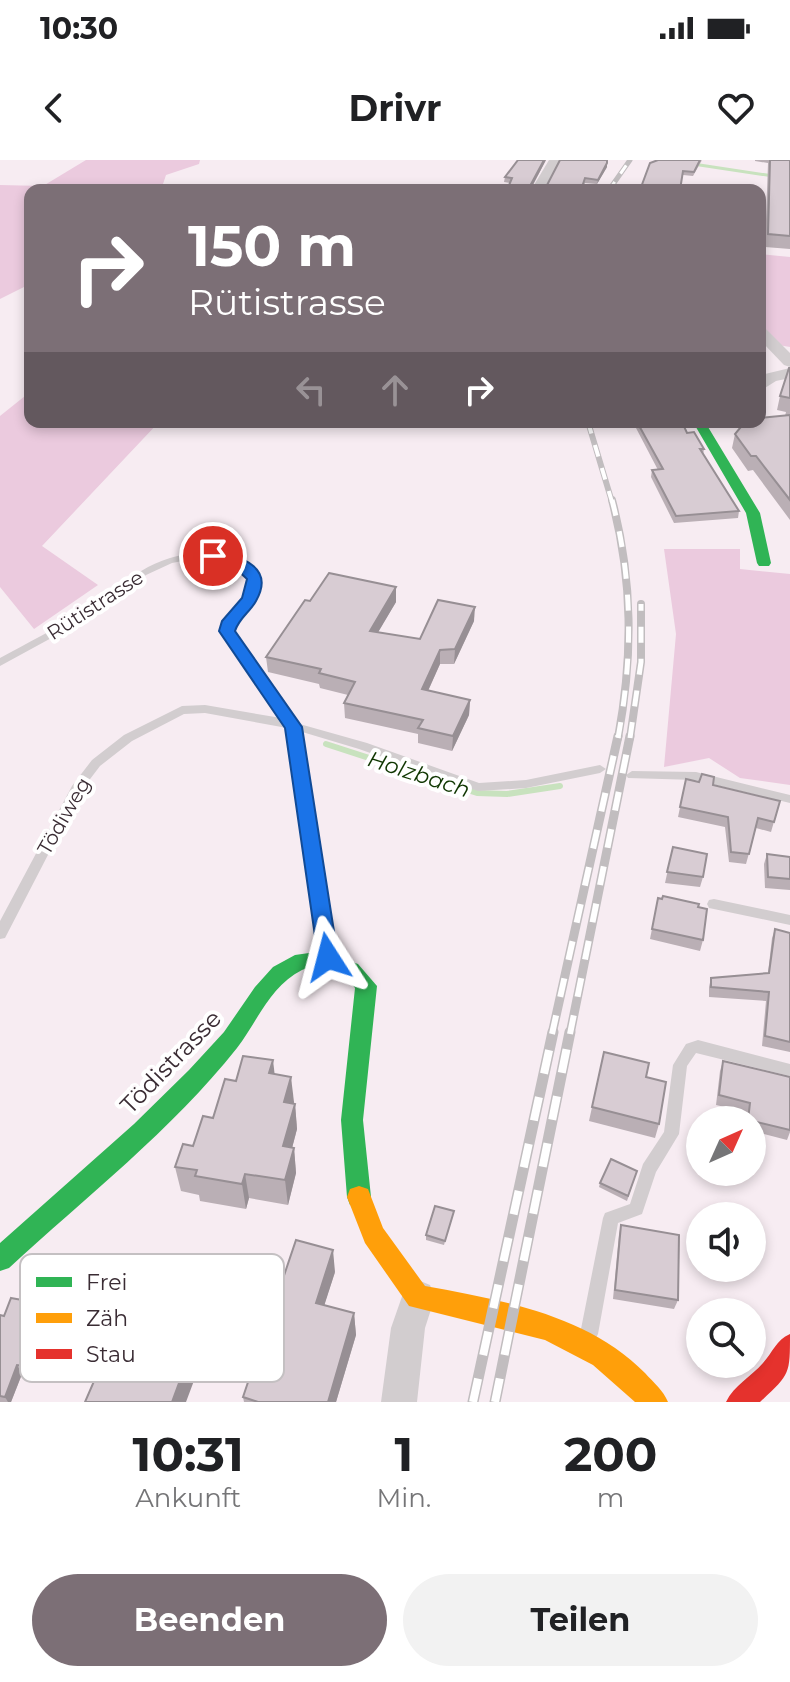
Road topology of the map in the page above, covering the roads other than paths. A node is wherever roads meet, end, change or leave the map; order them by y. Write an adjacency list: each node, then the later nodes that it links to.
1 (555, 160): 2 (street)
2 (541, 184)
3 (766, 337): 4 (street)
4 (790, 362)
5 (790, 373): 6 (street)
6 (766, 381)
7 (703, 428): 8 (street)
8 (764, 563)
9 (0, 663): 10 (lane, Rütistrasse)
10 (293, 727): 11 (lane, Tödiweg); 16 (lane, Tödiweg); 17 (lane, Rütistrasse)
11 (600, 769)
12 (632, 775): 13 (lane)
13 (790, 799)
14 (714, 904): 15 (lane)
15 (790, 920)
16 (0, 934)
17 (328, 957): 19 (street, Tödistrasse); 20 (street)
18 (790, 1070): 21 (lane)
19 (0, 1259)
20 (418, 1297): 21 (street); 23 (street)
21 (586, 1342): 24 (street)
22 (790, 1347): 25 (street)
23 (399, 1402)
24 (654, 1402)
25 (740, 1402)

